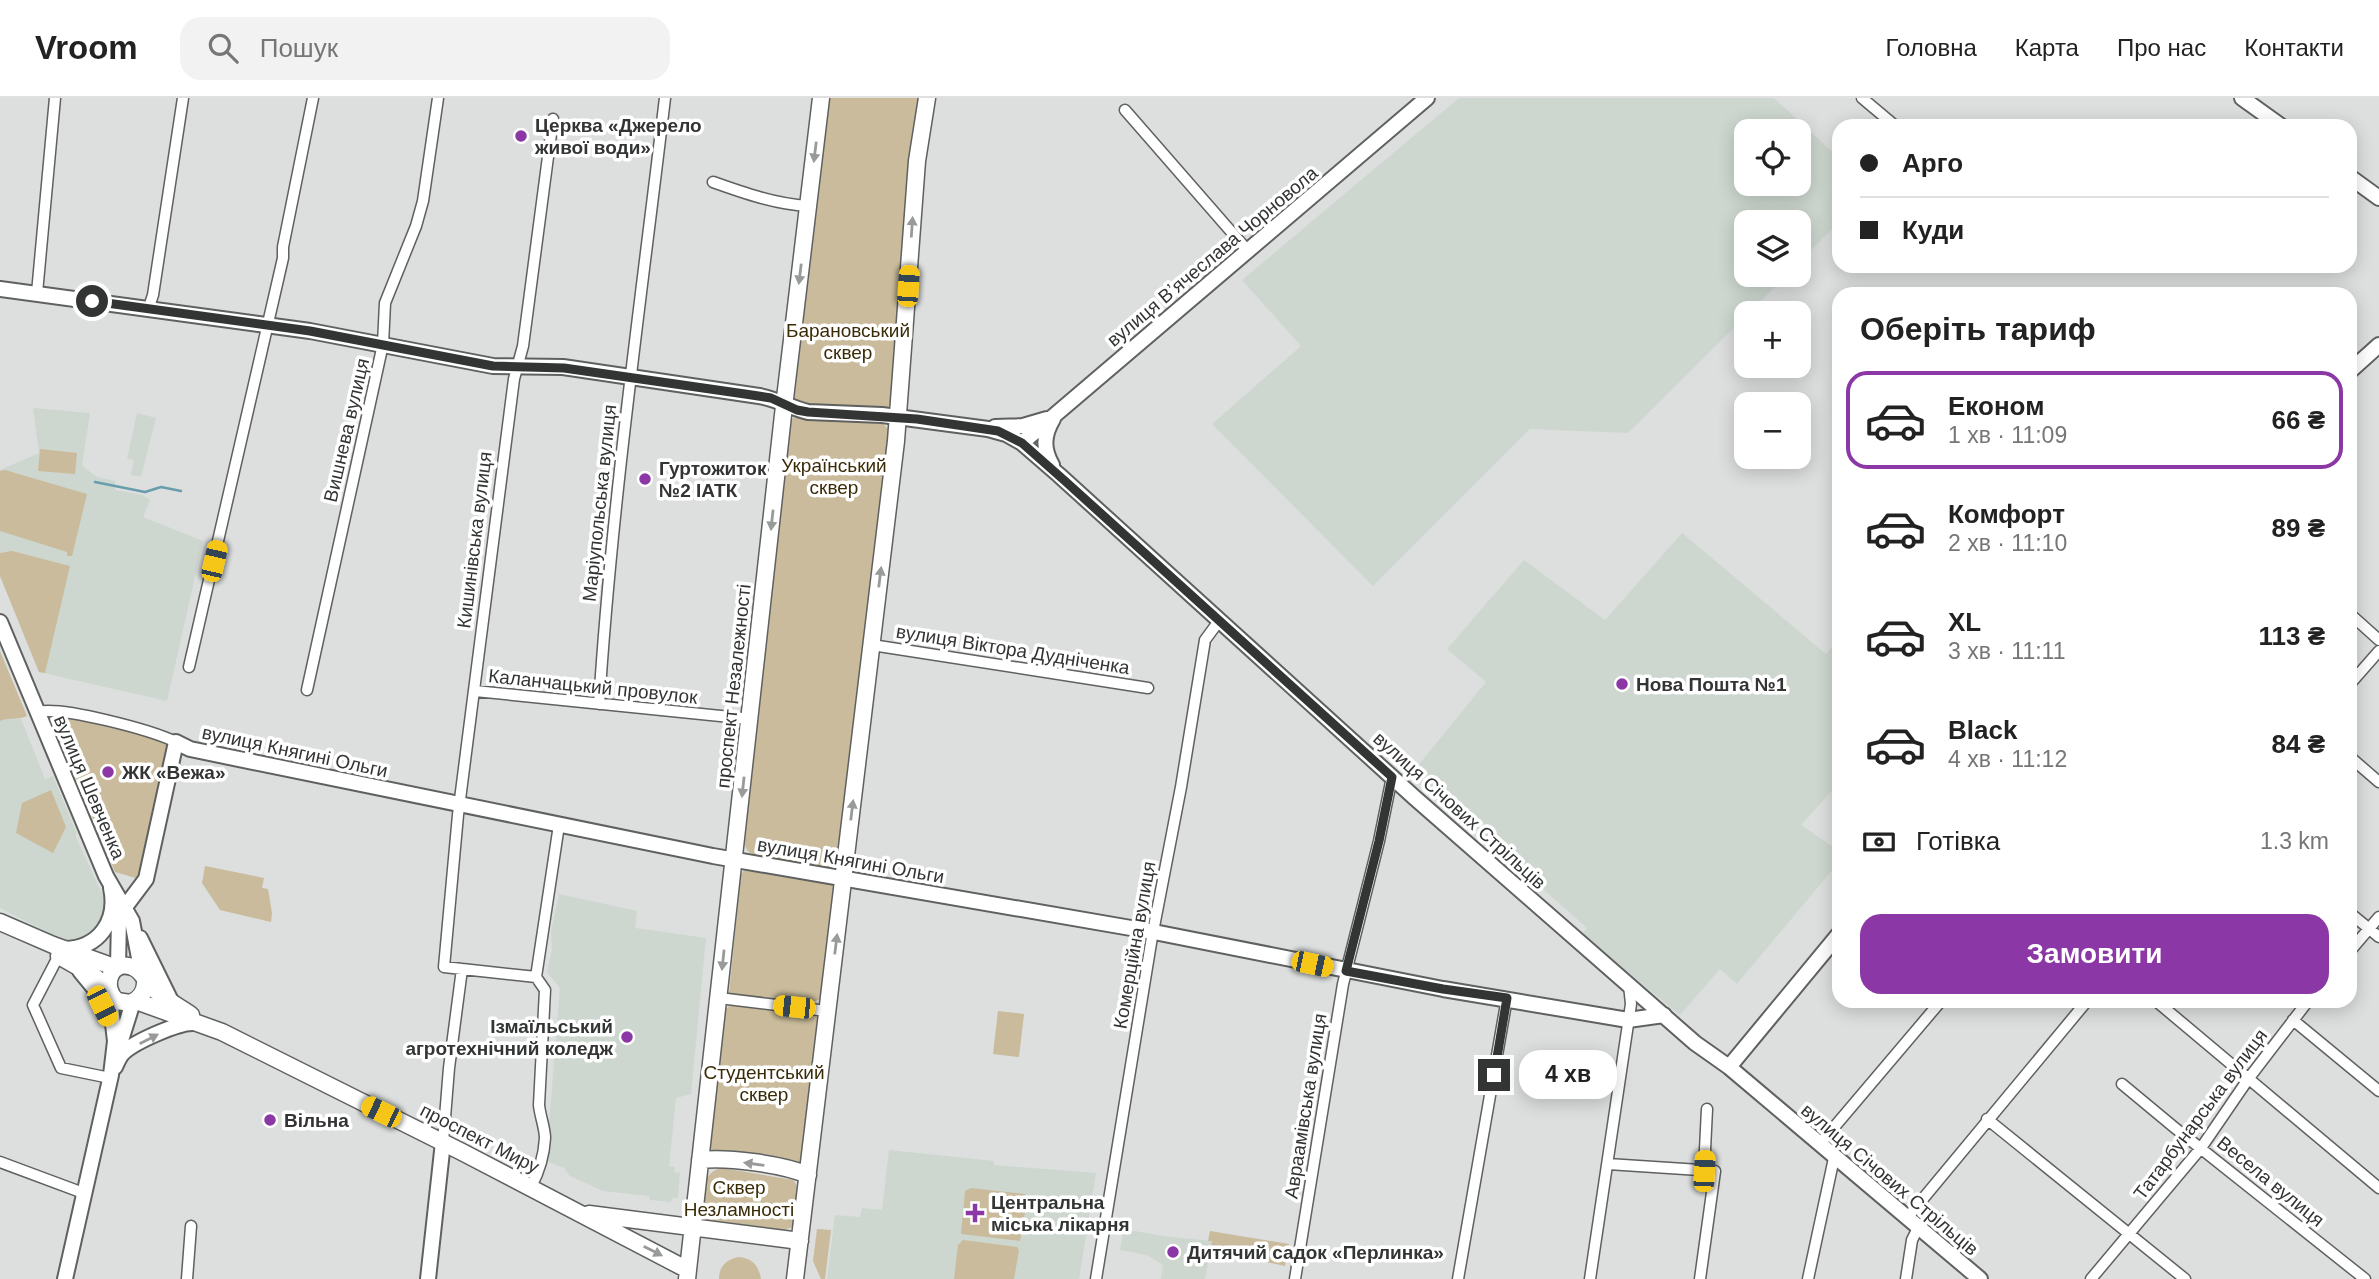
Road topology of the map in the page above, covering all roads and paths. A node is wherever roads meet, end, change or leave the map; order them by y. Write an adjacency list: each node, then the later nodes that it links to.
1 (55, 98): 21 (street)
2 (183, 98): 22 (street)
3 (313, 98): 23 (street)
4 (438, 98): 24 (street, Вишнева вулиця)
5 (665, 98): 28 (street, Маріупольська вулиця)
6 (821, 98): 18 (main road, проспект Незалежності, one-way to 18)
7 (927, 98): 31 (main road, one-way to 7)
8 (1427, 98): 19 (street, вулиця Вʼячеслава Чорновола)
9 (1862, 98): 13 (street)
10 (2242, 98): 14 (street)
11 (1125, 110): 19 (street)
12 (553, 119): 27 (street, Кишинівська вулиця)
13 (1887, 119)
14 (2270, 119)
15 (713, 182): 18 (street)
16 (2357, 182): 17 (street)
17 (2379, 198)
18 (808, 206): 29 (main road, проспект Незалежності, one-way to 29)
19 (1248, 251): 30 (street, вулиця Вʼячеслава Чорновола)
20 (0, 289): 21 (street, вулиця Січових Стрільців)
21 (37, 293): 22 (street, вулиця Січових Стрільців)
22 (148, 310): 23 (street, вулиця Січових Стрільців)
23 (267, 325): 24 (street, вулиця Січових Стрільців); 41 (street)
24 (383, 344): 27 (street, вулиця Січових Стрільців); 44 (street, Вишнева вулиця)
25 (2379, 345): 26 (street)
26 (2357, 365)
27 (517, 367): 28 (street, вулиця Січових Стрільців); 45 (street, Кишинівська вулиця)
28 (631, 377): 29 (street, вулиця Січових Стрільців); 46 (street, Маріупольська вулиця)
29 (785, 403): 31 (street, вулиця Січових Стрільців); 48 (main road, проспект Незалежності, one-way to 48)
30 (1056, 414): 32 (street); 33 (street, вулиця Вʼячеслава Чорновола); 34 (street)
31 (898, 417): 32 (street, вулиця Січових Стрільців); 39 (main road, one-way to 31)
32 (979, 427): 33 (street, вулиця Січових Стрільців)
33 (1022, 443): 34 (street, вулиця Січових Стрільців)
34 (1059, 475): 36 (street, вулиця Січових Стрільців)
35 (2357, 620): 38 (street)
36 (1219, 621): 51 (street, вулиця Січових Стрільців); 64 (street, Комерційна вулиця)
37 (0, 622): 47 (street, вулиця Шевченка)
38 (2379, 640)
39 (872, 645): 43 (street, вулиця Віктора Дудніченка); 56 (main road, one-way to 39)
40 (2379, 651): 42 (street)
41 (189, 667)
42 (2357, 676)
43 (1148, 688)
44 (307, 690)
45 (475, 691): 46 (street, Каланчацький провулок); 53 (street, Кишинівська вулиця)
46 (599, 704): 48 (street, Каланчацький провулок)
47 (37, 712): 49 (street, вулиця Княгині Ольги); 57 (street, вулиця Шевченка)
48 (750, 719): 55 (main road, проспект Незалежності, one-way to 55)
49 (176, 742): 53 (street, вулиця Княгині Ольги); 58 (street)
50 (2357, 763): 52 (street)
51 (1392, 777): 71 (street, Авраамівська вулиця); 74 (street, вулиця Січових Стрільців)
52 (2379, 782)
53 (459, 805): 54 (street, вулиця Княгині Ольги); 70 (street, Кишинівська вулиця)
54 (559, 825): 55 (street, вулиця Княгині Ольги); 73 (street)
55 (735, 859): 56 (street, вулиця Княгині Ольги); 76 (main road, проспект Незалежності, one-way to 76)
56 (844, 878): 64 (street, вулиця Княгині Ольги); 84 (main road, one-way to 56)
57 (108, 880): 58 (street); 60 (street, вулиця Шевченка); 60 (street)
58 (134, 893): 60 (street)
59 (2379, 917): 63 (street)
60 (121, 918): 68 (street); 69 (street); 72 (street); 79 (street, вулиця Шевченка)
61 (2357, 919): 63 (street)
62 (0, 922): 68 (main road)
63 (2369, 928): 65 (street); 67 (street)
64 (1154, 932): 71 (street, вулиця Княгині Ольги); 121 (street, Комерційна вулиця)
65 (2379, 937)
66 (1832, 942): 91 (street)
67 (2357, 943)
68 (62, 952): 69 (main road); 75 (main road); 89 (street); 92 (street)
69 (118, 968): 72 (main road); 75 (main road)
70 (463, 969): 73 (street); 98 (street)
71 (1346, 971): 77 (street, вулиця Княгині Ольги); 122 (street, Авраамівська вулиця)
72 (144, 977): 78 (main road); 79 (main road, проспект Миру)
73 (536, 977): 107 (street)
74 (1629, 984): 85 (street, вулиця Січових Стрільців); 86 (street)
75 (108, 989): 78 (main road); 89 (street)
76 (719, 998): 84 (street); 102 (main road, проспект Незалежності)
77 (1507, 998): 86 (street, вулиця Княгині Ольги); 123 (street)
78 (134, 1001): 88 (main road, проспект Миру); 92 (street)
79 (171, 1001): 88 (main road, проспект Миру)
80 (1935, 1008): 99 (street)
81 (2081, 1008): 97 (street)
82 (2164, 1008): 93 (street)
83 (2300, 1008): 87 (street, Татарбунарська вулиця)
84 (827, 1011): 106 (main road)
85 (1664, 1015): 86 (street, вулиця Княгині Ольги); 90 (street, вулиця Січових Стрільців)
86 (1628, 1020): 90 (street); 104 (street)
87 (2293, 1020): 93 (street, Татарбунарська вулиця); 95 (street)
88 (205, 1026): 92 (street, one-way to 88); 98 (main road, проспект Миру)
89 (114, 1029): 92 (street)
90 (1695, 1043): 91 (street, вулиця Січових Стрільців)
91 (1729, 1067): 99 (street, вулиця Січових Стрільців)
92 (111, 1077): 109 (street)
93 (2249, 1079): 100 (street, Татарбунарська вулиця); 108 (street)
94 (2122, 1084): 100 (street, Весела вулиця)
95 (2379, 1091)
96 (1707, 1109): 105 (street)
97 (1987, 1119): 111 (street); 114 (street)
98 (443, 1142): 107 (main road, проспект Миру); 119 (street)
99 (1819, 1144): 101 (street, вулиця Січових Стрільців)
100 (2201, 1148): 114 (street, Татарбунарська вулиця); 131 (street, Весела вулиця)
101 (1834, 1157): 111 (street, вулиця Січових Стрільців); 126 (street)
102 (700, 1160): 106 (main road, one-way to 102); 113 (main road, проспект Незалежності)
103 (0, 1162): 109 (street)
104 (1608, 1164): 105 (street); 124 (street)
105 (1704, 1171): 125 (street)
106 (807, 1175): 115 (main road)
107 (530, 1187): 110 (main road, проспект Миру)
108 (2379, 1188)
109 (86, 1194): 117 (street)
110 (579, 1213): 113 (main road, проспект Миру); 116 (main road, проспект Миру, one-way to 116)
111 (1912, 1223): 127 (street); 128 (street, вулиця Січових Стрільців)
112 (191, 1226): 118 (street)
113 (693, 1227): 115 (main road, проспект Миру); 116 (main road, проспект Незалежності)
114 (2129, 1235): 129 (street, Татарбунарська вулиця); 130 (street)
115 (800, 1241): 120 (main road)
116 (688, 1274)
117 (65, 1279)
118 (187, 1279)
119 (428, 1279)
120 (795, 1279)
121 (1096, 1279)
122 (1295, 1279)
123 (1458, 1279)
124 (1590, 1279)
125 (1700, 1279)
126 (1808, 1279)
127 (1906, 1279)
128 (1980, 1279)
129 (2091, 1279)
130 (2185, 1279)
131 (2365, 1279)

